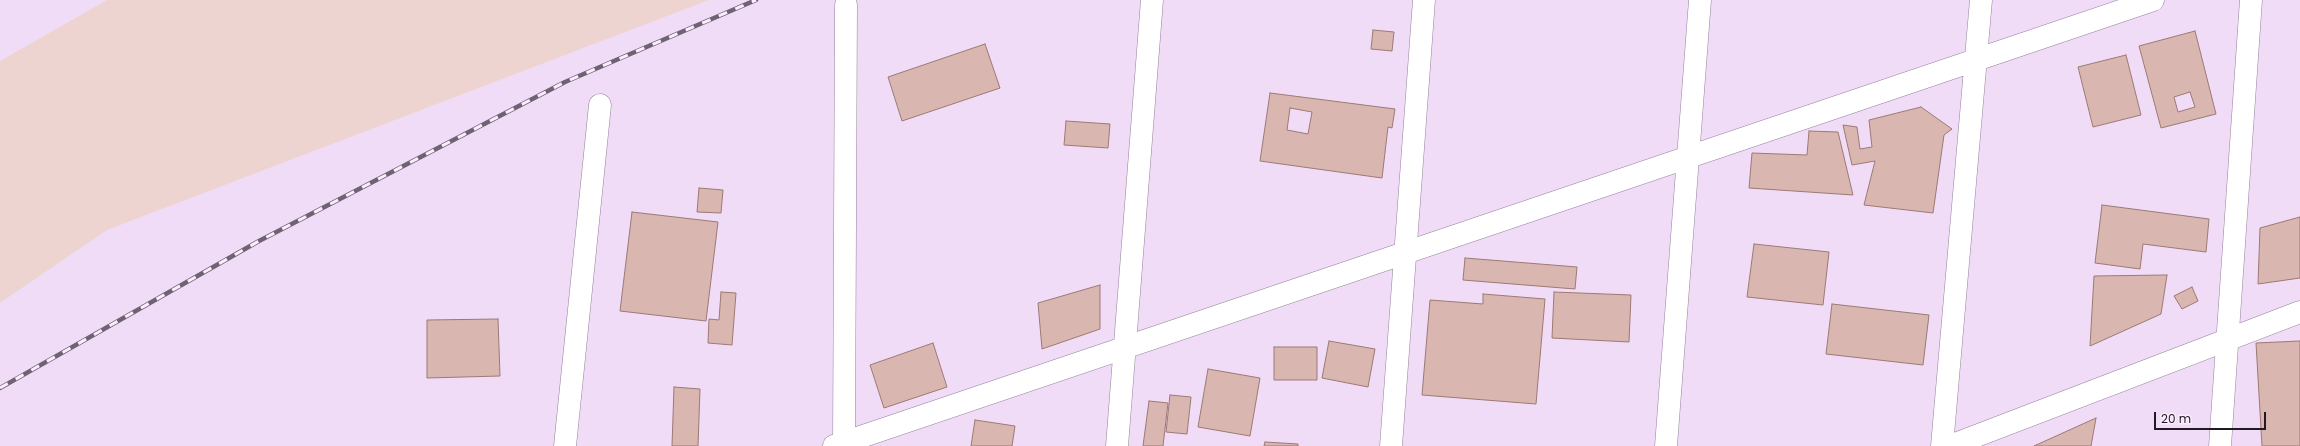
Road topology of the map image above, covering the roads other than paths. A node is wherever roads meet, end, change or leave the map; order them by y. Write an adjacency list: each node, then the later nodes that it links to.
1 (1152, 0): 14 (street)
2 (1424, 0): 11 (street)
3 (1700, 0): 10 (street)
4 (1981, 0): 8 (street)
5 (2153, 0): 8 (street)
6 (2251, 0): 13 (street)
7 (846, 5): 15 (street)
8 (1976, 60): 10 (street); 20 (street)
9 (600, 105): 16 (street)
10 (1688, 157): 11 (street); 19 (street)
11 (1405, 252): 14 (street); 18 (street)
12 (2300, 312): 13 (street)
13 (2228, 340): 21 (street); 22 (street)
14 (1125, 347): 15 (street); 17 (street)
15 (840, 445)
16 (565, 446)
17 (1117, 446)
18 (1391, 446)
19 (1666, 446)
20 (1942, 446)
21 (1950, 446)
22 (2220, 446)

